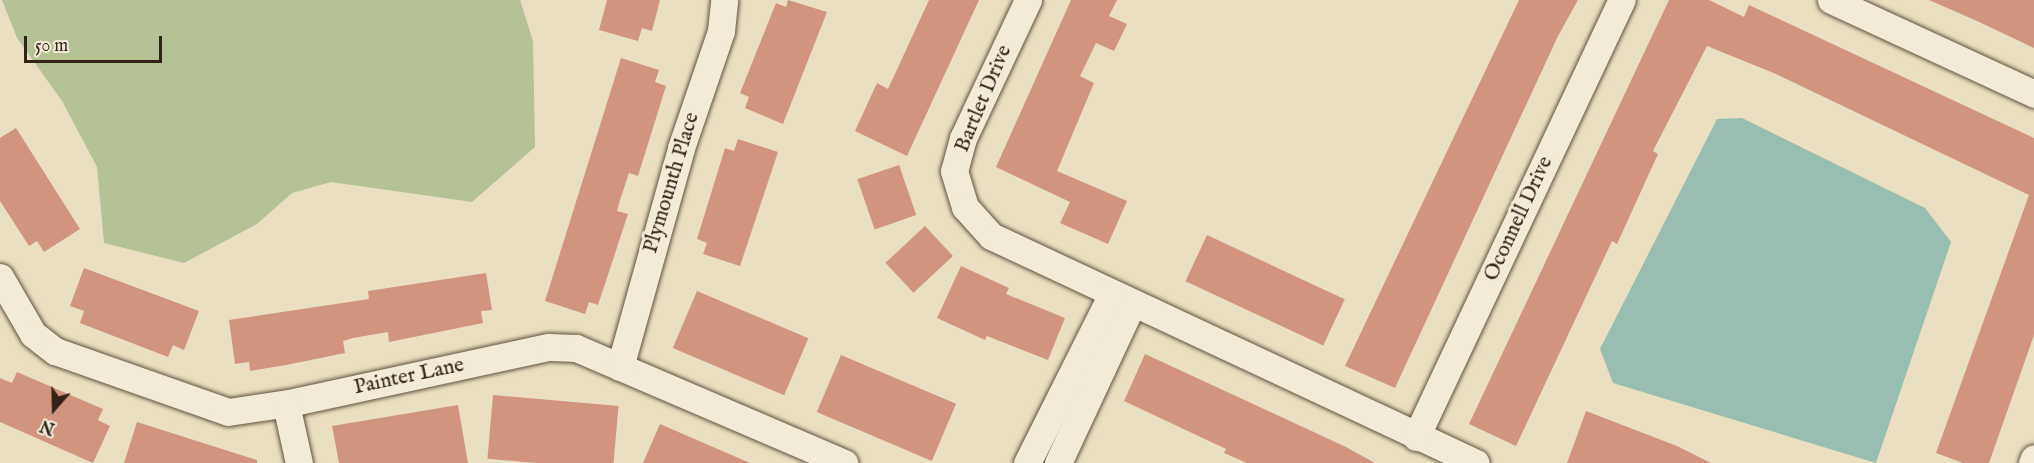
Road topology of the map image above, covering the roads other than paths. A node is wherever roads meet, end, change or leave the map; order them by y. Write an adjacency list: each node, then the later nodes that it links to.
1 (724, 0): 8 (street, Plymounth Place)
2 (1028, 0): 7 (street, Bartlet Drive)
3 (1622, 0): 10 (street, Oconnell Drive)
4 (1831, 0): 5 (street)
5 (2034, 94)
6 (0, 277): 9 (street, Painter Lane)
7 (1122, 299): 10 (street); 14 (street); 15 (street)
8 (620, 367): 9 (street, Painter Lane); 13 (street, Painter Lane)
9 (286, 404): 12 (street)
10 (1416, 437): 16 (street)
11 (2034, 458): 17 (street)
12 (299, 463)
13 (844, 463)
14 (1028, 463)
15 (1058, 463)
16 (1476, 463)
17 (2032, 463)

